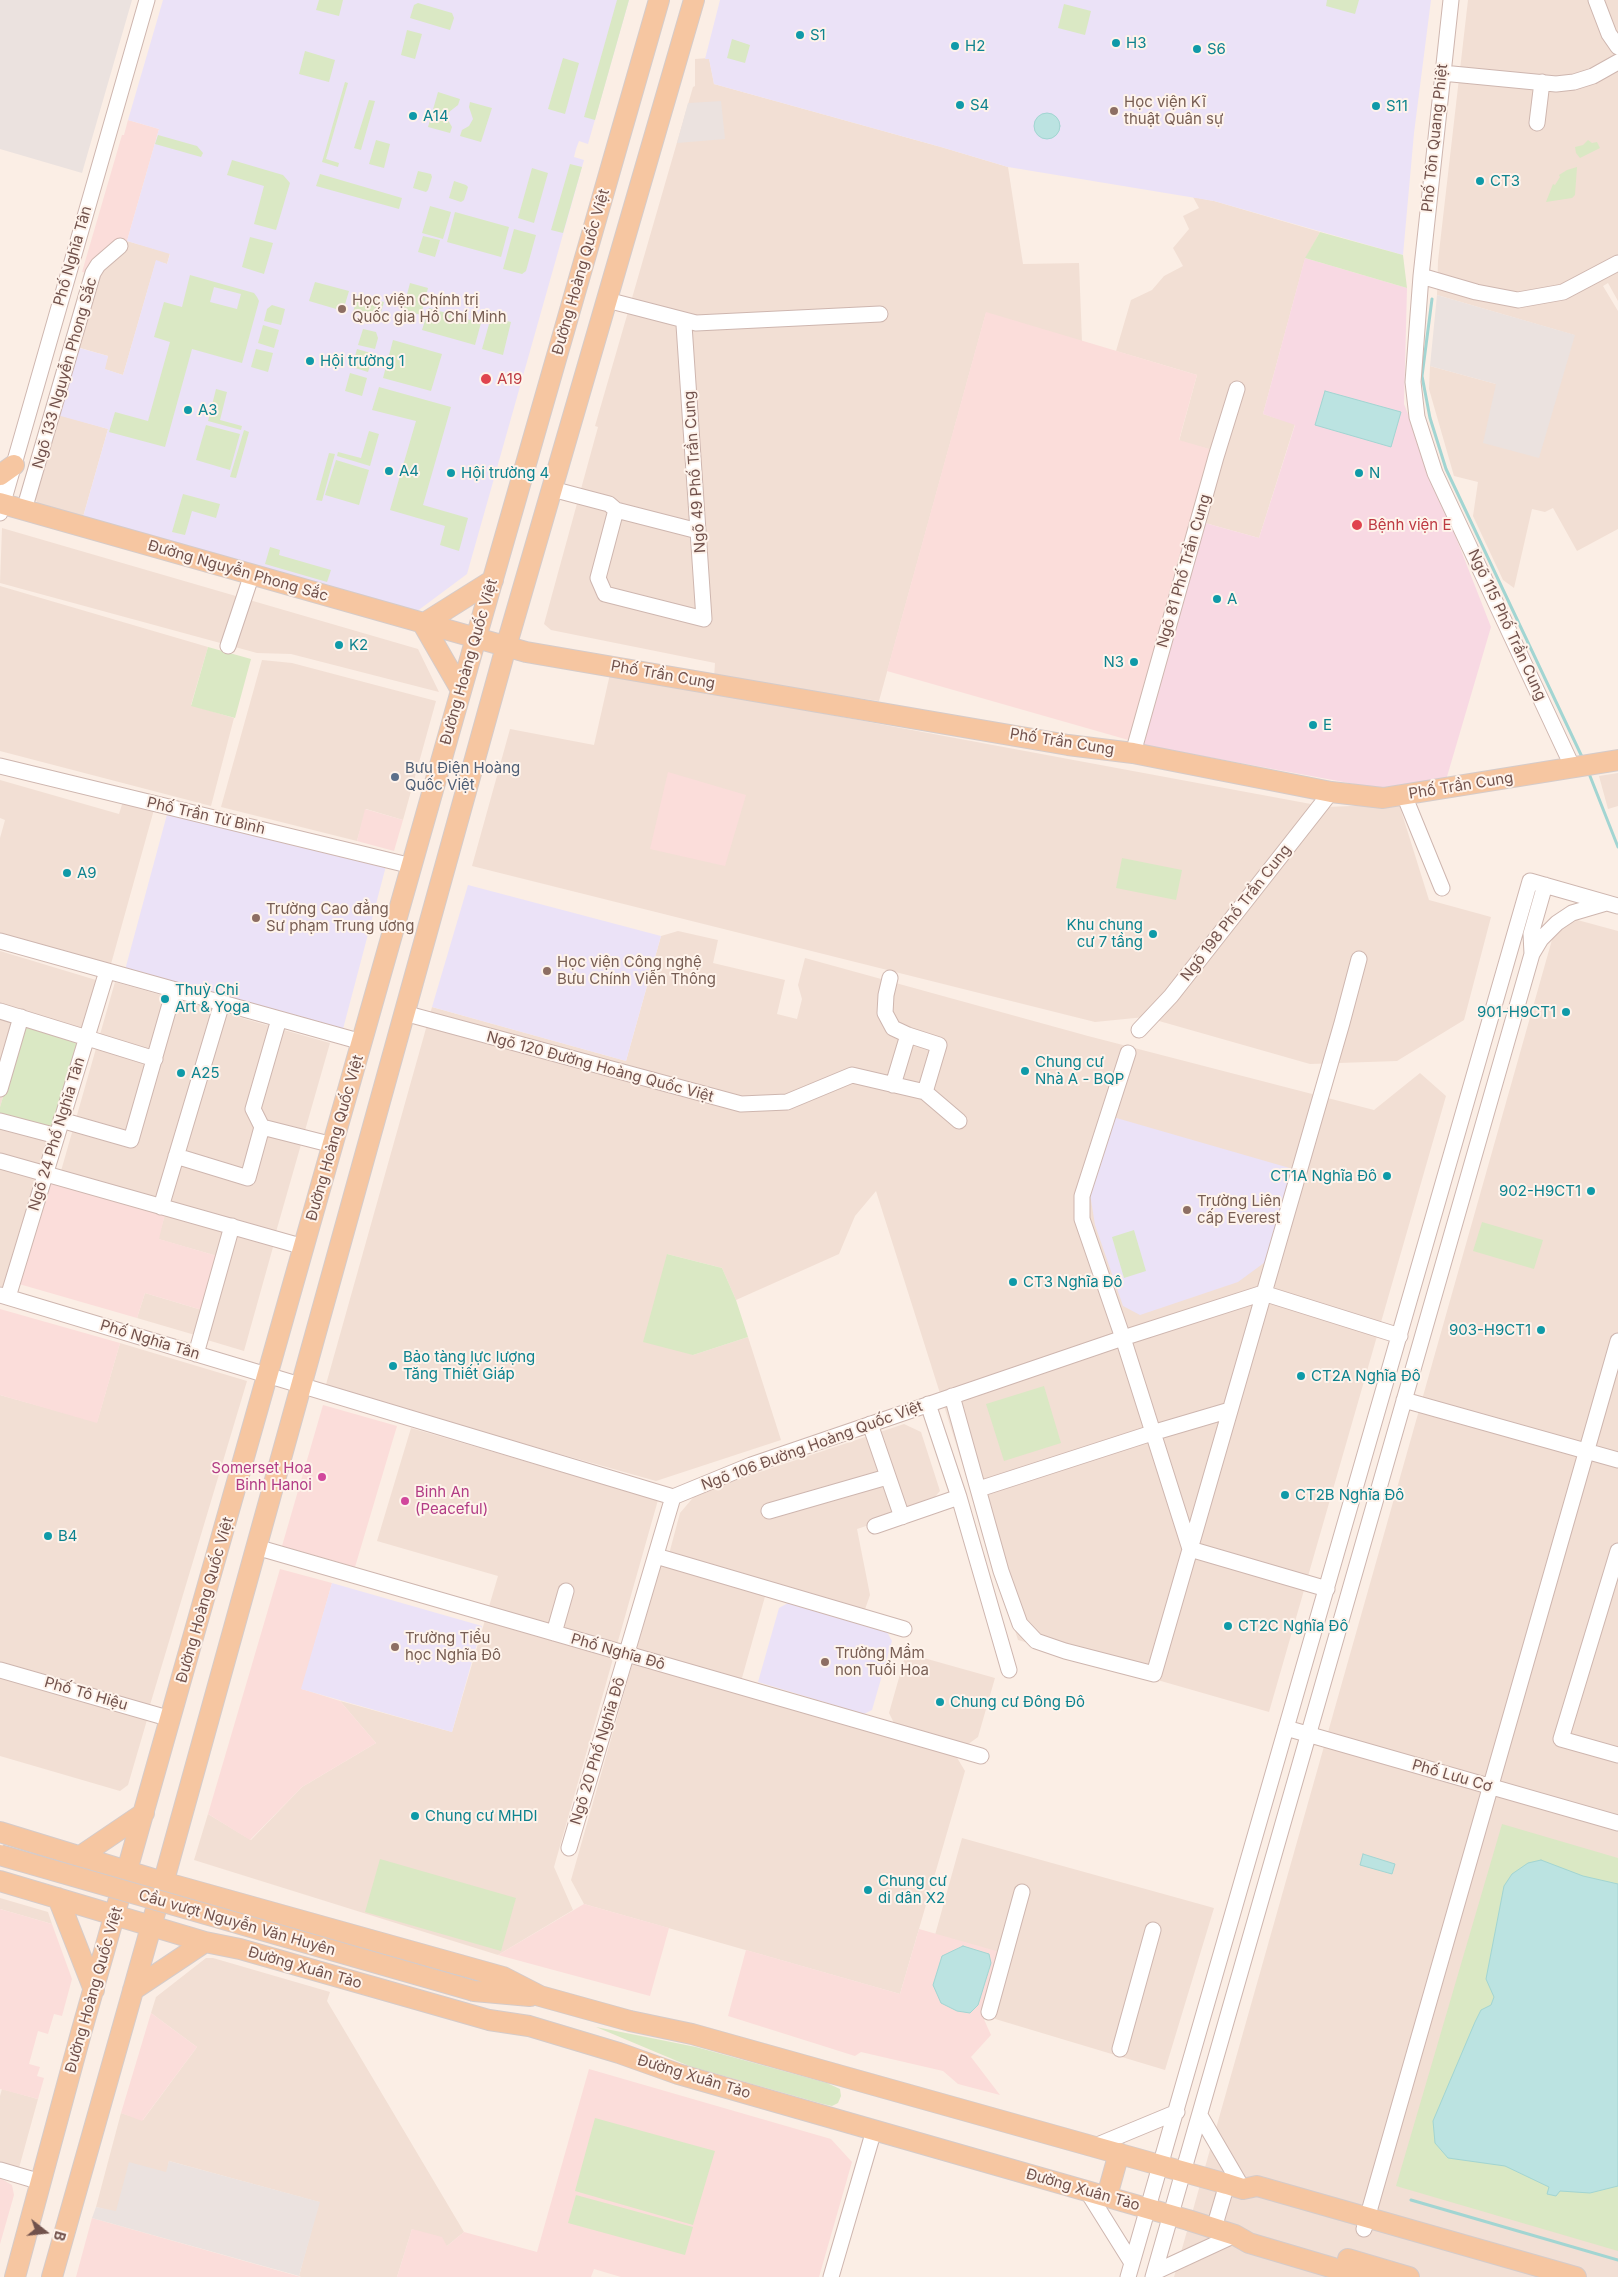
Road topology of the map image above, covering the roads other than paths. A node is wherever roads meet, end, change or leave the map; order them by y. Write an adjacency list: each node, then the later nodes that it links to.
1 (147, 0): 18 (street, Phố Nghĩa Tân)
2 (659, 0): 25 (main road, Đường Hoàng Quốc Việt)
3 (694, 0): 14 (main road, Đường Hoàng Quốc Việt)
4 (1451, 0): 8 (street, Phố Tôn Quang Phiệt)
5 (1596, 0): 6 (street)
6 (1618, 47)
7 (1618, 62): 9 (street)
8 (1442, 73): 9 (street); 13 (street, Phố Tôn Quang Phiệt)
9 (1542, 82): 10 (street)
10 (1537, 122)
11 (120, 246): 21 (street, Ngõ 133 Nguyễn Phong Sắc)
12 (1618, 263): 13 (street)
13 (1421, 276): 34 (street, Ngõ 115 Phố Trần Cung)
14 (607, 300): 15 (street); 19 (main road, Đường Hoàng Quốc Việt)
15 (880, 314)
16 (684, 325): 23 (street, Ngõ 49 Phố Trần Cung)
17 (1237, 389): 31 (street, Ngõ 81 Phố Trần Cung)
18 (7, 470): 20 (street, Phố Nghĩa Tân)
19 (552, 489): 22 (street); 29 (main road, Đường Hoàng Quốc Việt)
20 (1, 506): 21 (main road, Đường Nguyễn Phong Sắc)
21 (24, 510): 24 (main road, Đường Nguyễn Phong Sắc)
22 (616, 510): 23 (street); 23 (street, Ngõ 49 Phố Trần Cung)
23 (698, 531)
24 (252, 574): 26 (main road, Đường Nguyễn Phong Sắc); 28 (street)
25 (493, 580): 26 (main road); 27 (main road, Đường Hoàng Quốc Việt)
26 (423, 624): 27 (main road, Đường Nguyễn Phong Sắc); 30 (main road)
27 (476, 638): 29 (main road, Phố Trần Cung); 30 (main road, Đường Hoàng Quốc Việt)
28 (228, 646)
29 (506, 647): 31 (main road, Phố Trần Cung); 49 (main road, Đường Hoàng Quốc Việt)
30 (461, 690): 37 (main road, Đường Hoàng Quốc Việt)
31 (1133, 753): 35 (main road, Phố Trần Cung)
32 (1618, 760): 34 (main road, Phố Trần Cung)
33 (0, 766): 37 (street, Phố Trần Tử Bình)
34 (1579, 768): 36 (main road, Phố Trần Cung)
35 (1331, 792): 36 (main road, Phố Trần Cung); 52 (street, Ngõ 198 Phố Trần Cung)
36 (1404, 795): 39 (street)
37 (412, 866): 55 (main road, Đường Hoàng Quốc Việt)
38 (1545, 885): 40 (street); 42 (street); 75 (street)
39 (1442, 888)
40 (1613, 904): 42 (street)
41 (0, 941): 44 (street)
42 (1532, 954): 82 (street)
43 (1358, 959): 73 (street)
44 (107, 971): 46 (street); 54 (street, Ngõ 24 Phố Nghĩa Tân)
45 (890, 978): 53 (street)
46 (174, 990): 47 (street); 57 (street)
47 (222, 1003): 51 (street); 67 (street)
48 (0, 1011): 50 (street)
49 (404, 1014): 58 (street, Ngõ 120 Đường Hoàng Quốc Việt); 80 (main road, Đường Hoàng Quốc Việt)
50 (20, 1017): 54 (street); 59 (street)
51 (279, 1019): 55 (street); 64 (street)
52 (1139, 1030)
53 (908, 1035): 58 (street); 60 (street)
54 (86, 1038): 57 (street); 61 (street, Ngõ 24 Phố Nghĩa Tân)
55 (362, 1042): 66 (main road, Đường Hoàng Quốc Việt)
56 (1128, 1053): 76 (street)
57 (155, 1058): 61 (street)
58 (893, 1085): 60 (street, Ngõ 120 Đường Hoàng Quốc Việt)
59 (0, 1089)
60 (925, 1092): 63 (street)
61 (61, 1120): 65 (street, Ngõ 24 Phố Nghĩa Tân)
62 (0, 1121): 65 (street)
63 (959, 1121)
64 (262, 1126): 66 (street); 67 (street)
65 (57, 1136): 69 (street, Ngõ 24 Phố Nghĩa Tân)
66 (333, 1145): 72 (main road, Đường Hoàng Quốc Việt)
67 (176, 1156): 70 (street)
68 (0, 1161): 69 (street)
69 (45, 1174): 70 (street); 74 (street, Ngõ 24 Phố Nghĩa Tân)
70 (161, 1207): 71 (street)
71 (232, 1226): 72 (street); 78 (street)
72 (304, 1247): 79 (main road, Đường Hoàng Quốc Việt)
73 (1263, 1293): 75 (street); 76 (street, Ngõ 106 Đường Hoàng Quốc Việt); 84 (street)
74 (4, 1296): 78 (street, Phố Nghĩa Tân)
75 (1400, 1336): 100 (street)
76 (1123, 1338): 81 (street, Ngõ 106 Đường Hoàng Quốc Việt); 86 (street)
77 (1618, 1341): 87 (street)
78 (196, 1354): 79 (street, Phố Nghĩa Tân)
79 (268, 1376): 80 (street, Phố Nghĩa Tân); 107 (main road, Đường Hoàng Quốc Việt)
80 (300, 1386): 91 (street); 96 (main road, Đường Hoàng Quốc Việt)
81 (952, 1396): 83 (street, Ngõ 106 Đường Hoàng Quốc Việt); 90 (street)
82 (1404, 1400): 87 (street); 109 (street)
83 (928, 1404): 85 (street, Ngõ 106 Đường Hoàng Quốc Việt); 92 (street)
84 (1230, 1410): 86 (street); 97 (street)
85 (870, 1424): 89 (street); 91 (street, Ngõ 106 Đường Hoàng Quốc Việt)
86 (1152, 1432): 90 (street); 97 (street)
87 (1586, 1451): 88 (street); 112 (street)
88 (1618, 1460)
89 (887, 1477): 93 (street); 94 (street)
90 (979, 1489): 97 (street)
91 (673, 1497): 99 (street, Ngõ 20 Phố Nghĩa Đô)
92 (959, 1497): 94 (street); 106 (street)
93 (769, 1511)
94 (902, 1517): 95 (street)
95 (875, 1526)
96 (256, 1547): 103 (street, Phố Nghĩa Đô); 122 (main road, Đường Hoàng Quốc Việt)
97 (1190, 1549): 100 (street)
98 (1618, 1551): 110 (street)
99 (656, 1556): 102 (street); 104 (street, Ngõ 20 Phố Nghĩa Đô)
100 (1327, 1589): 108 (street)
101 (566, 1591): 103 (street)
102 (904, 1629)
103 (554, 1633): 104 (street, Phố Nghĩa Đô)
104 (627, 1654): 111 (street, Phố Nghĩa Đô); 117 (street, Ngõ 20 Phố Nghĩa Đô)
105 (0, 1670): 107 (street, Phố Tô Hiệu)
106 (1009, 1670)
107 (171, 1719): 113 (main road, Đường Hoàng Quốc Việt)
108 (1286, 1728): 109 (street, Phố Lưu Cơ); 139 (street)
109 (1310, 1735): 112 (street, Phố Lưu Cơ); 140 (street)
110 (1618, 1755)
111 (981, 1756)
112 (1490, 1787): 114 (street, Phố Lưu Cơ); 153 (street)
113 (144, 1813): 119 (main road); 120 (main road, Đường Hoàng Quốc Việt)
114 (1618, 1823)
115 (0, 1832): 116 (main road)
116 (40, 1844): 119 (main road); 123 (main road)
117 (569, 1848)
118 (0, 1855): 134 (main road, Cầu vượt Nguyễn Văn Huyên, bridge)
119 (79, 1857): 120 (main road)
120 (128, 1872): 122 (main road); 127 (main road, Đường Hoàng Quốc Việt)
121 (0, 1881): 123 (main road, Đường Xuân Tảo)
122 (163, 1882): 126 (main road); 128 (main road, Đường Hoàng Quốc Việt)
123 (24, 1888): 125 (main road, Đường Xuân Tảo)
124 (1022, 1892): 136 (street)
125 (58, 1898): 127 (main road, Đường Xuân Tảo); 132 (main road)
126 (255, 1907): 131 (main road); 135 (main road)
127 (115, 1916): 128 (main road, Đường Xuân Tảo); 132 (main road, Đường Hoàng Quốc Việt)
128 (151, 1927): 130 (main road, Đường Xuân Tảo); 133 (main road, Đường Hoàng Quốc Việt)
129 (1153, 1930): 138 (street)
130 (205, 1942): 131 (main road, Đường Xuân Tảo); 133 (main road)
131 (240, 1950): 137 (main road, Đường Xuân Tảo)
132 (94, 1990): 147 (main road, Đường Hoàng Quốc Việt)
133 (133, 1990): 160 (main road, Đường Hoàng Quốc Việt)
134 (474, 1991): 135 (main road, Cầu vượt Nguyễn Văn Huyên); 137 (main road, Cầu vượt Nguyễn Văn Huyên)
135 (540, 1996): 142 (main road)
136 (989, 2012)
137 (529, 2026): 141 (main road, Đường Xuân Tảo)
138 (1120, 2049)
139 (1177, 2112): 142 (street); 144 (street)
140 (1201, 2117): 146 (street); 148 (street)
141 (874, 2130): 149 (main road, Đường Xuân Tảo); 161 (street)
142 (1095, 2146): 143 (main road)
143 (1119, 2153): 144 (main road); 150 (main road)
144 (1162, 2165): 146 (main road); 151 (street)
145 (0, 2170): 147 (street)
146 (1185, 2172): 148 (main road); 152 (street)
147 (41, 2182): 159 (main road, Đường Hoàng Quốc Việt)
148 (1235, 2186): 153 (main road); 154 (street)
149 (1087, 2191): 150 (main road, Đường Xuân Tảo); 156 (street)
150 (1107, 2196): 151 (main road, Đường Xuân Tảo)
151 (1149, 2209): 152 (main road, Đường Xuân Tảo); 156 (street)
152 (1172, 2215): 154 (main road, Đường Xuân Tảo); 158 (street)
153 (1365, 2223): 163 (main road); 164 (main road)
154 (1214, 2228): 155 (main road, Đường Xuân Tảo)
155 (1235, 2235): 157 (main road, Đường Xuân Tảo); 158 (street)
156 (1130, 2270)
157 (1357, 2272): 162 (main road, Đường Xuân Tảo)
158 (1154, 2275)
159 (15, 2277)
160 (52, 2277)
161 (831, 2277)
162 (1409, 2277)
163 (1530, 2277)
164 (1576, 2277)

